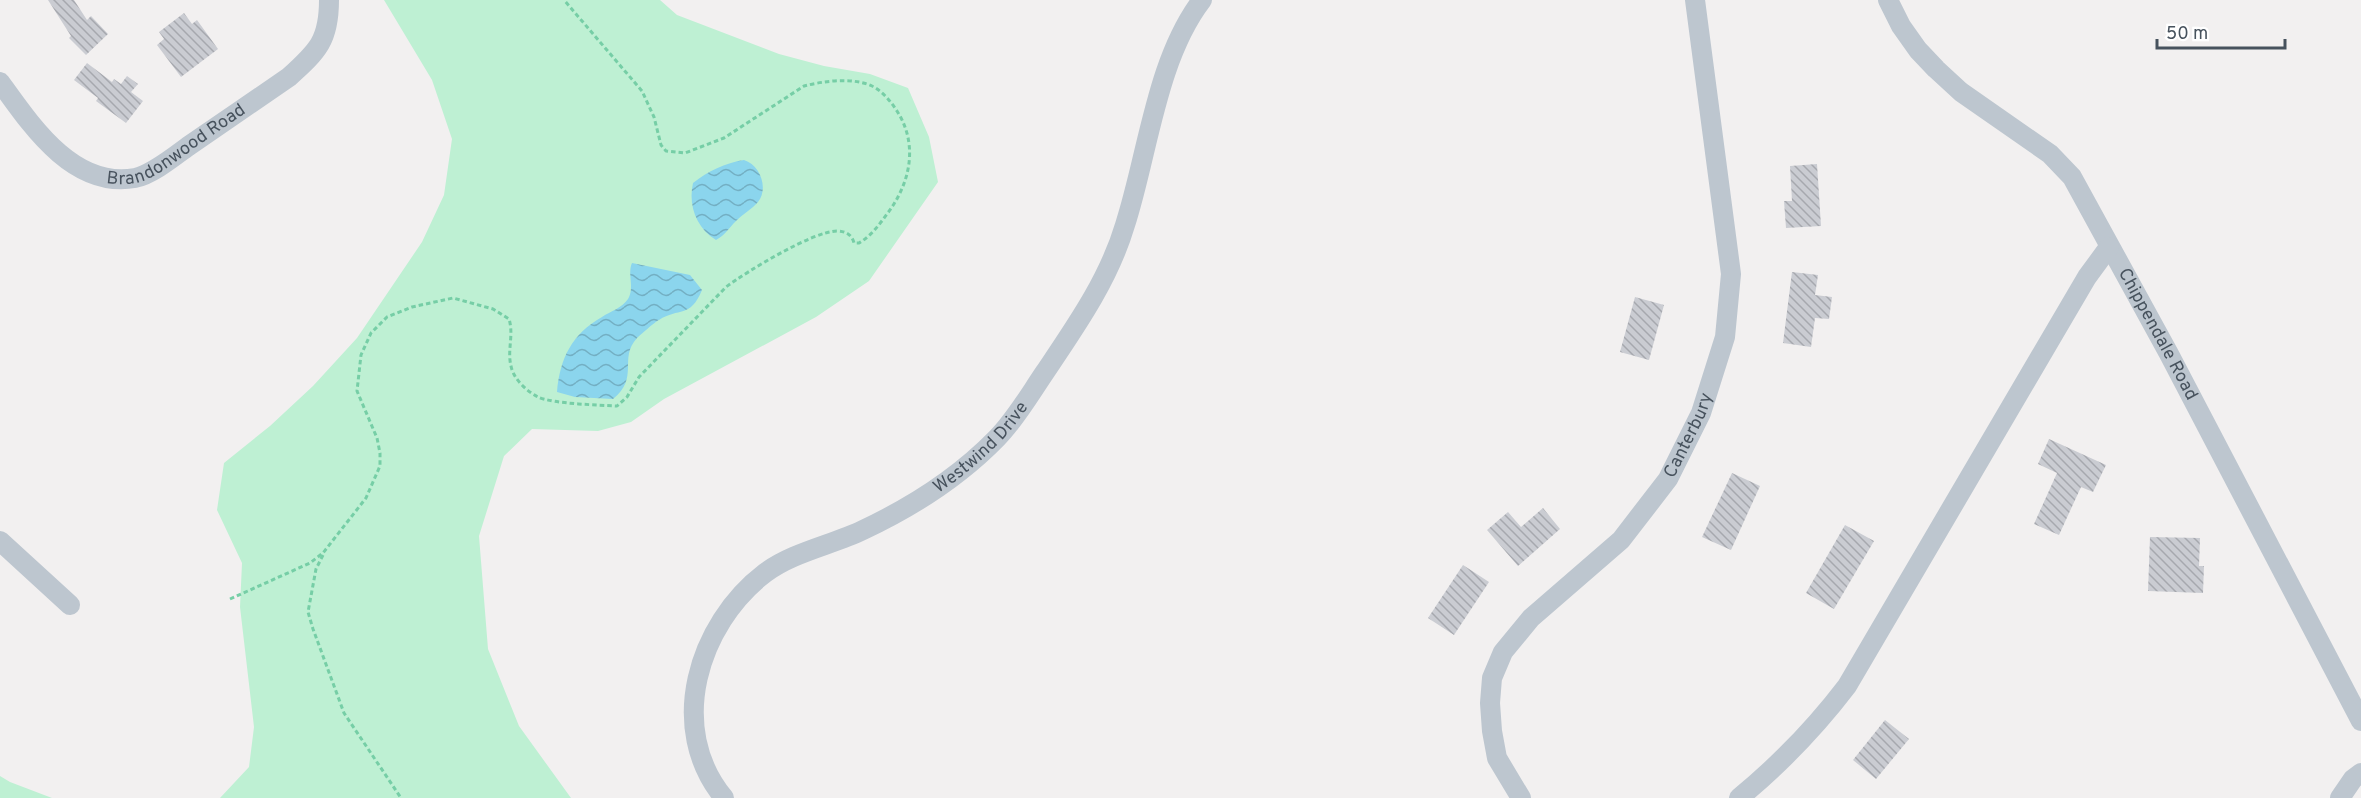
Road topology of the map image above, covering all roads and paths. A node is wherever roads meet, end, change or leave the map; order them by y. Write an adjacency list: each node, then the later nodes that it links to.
1 (329, 0): 6 (street, Brandonwood Road)
2 (564, 0): 9 (path)
3 (1202, 0): 15 (street, Westwind Drive)
4 (1695, 0): 16 (street, Canterbury)
5 (1888, 0): 7 (street, Chippendale Road)
6 (0, 82)
7 (2109, 247): 12 (street, Chippendale Road); 17 (street)
8 (0, 541): 11 (street)
9 (323, 553): 10 (path); 14 (path)
10 (230, 599)
11 (70, 605)
12 (2361, 721)
13 (2361, 773): 18 (street)
14 (401, 798)
15 (724, 798)
16 (1521, 798)
17 (1739, 798)
18 (2340, 798)

